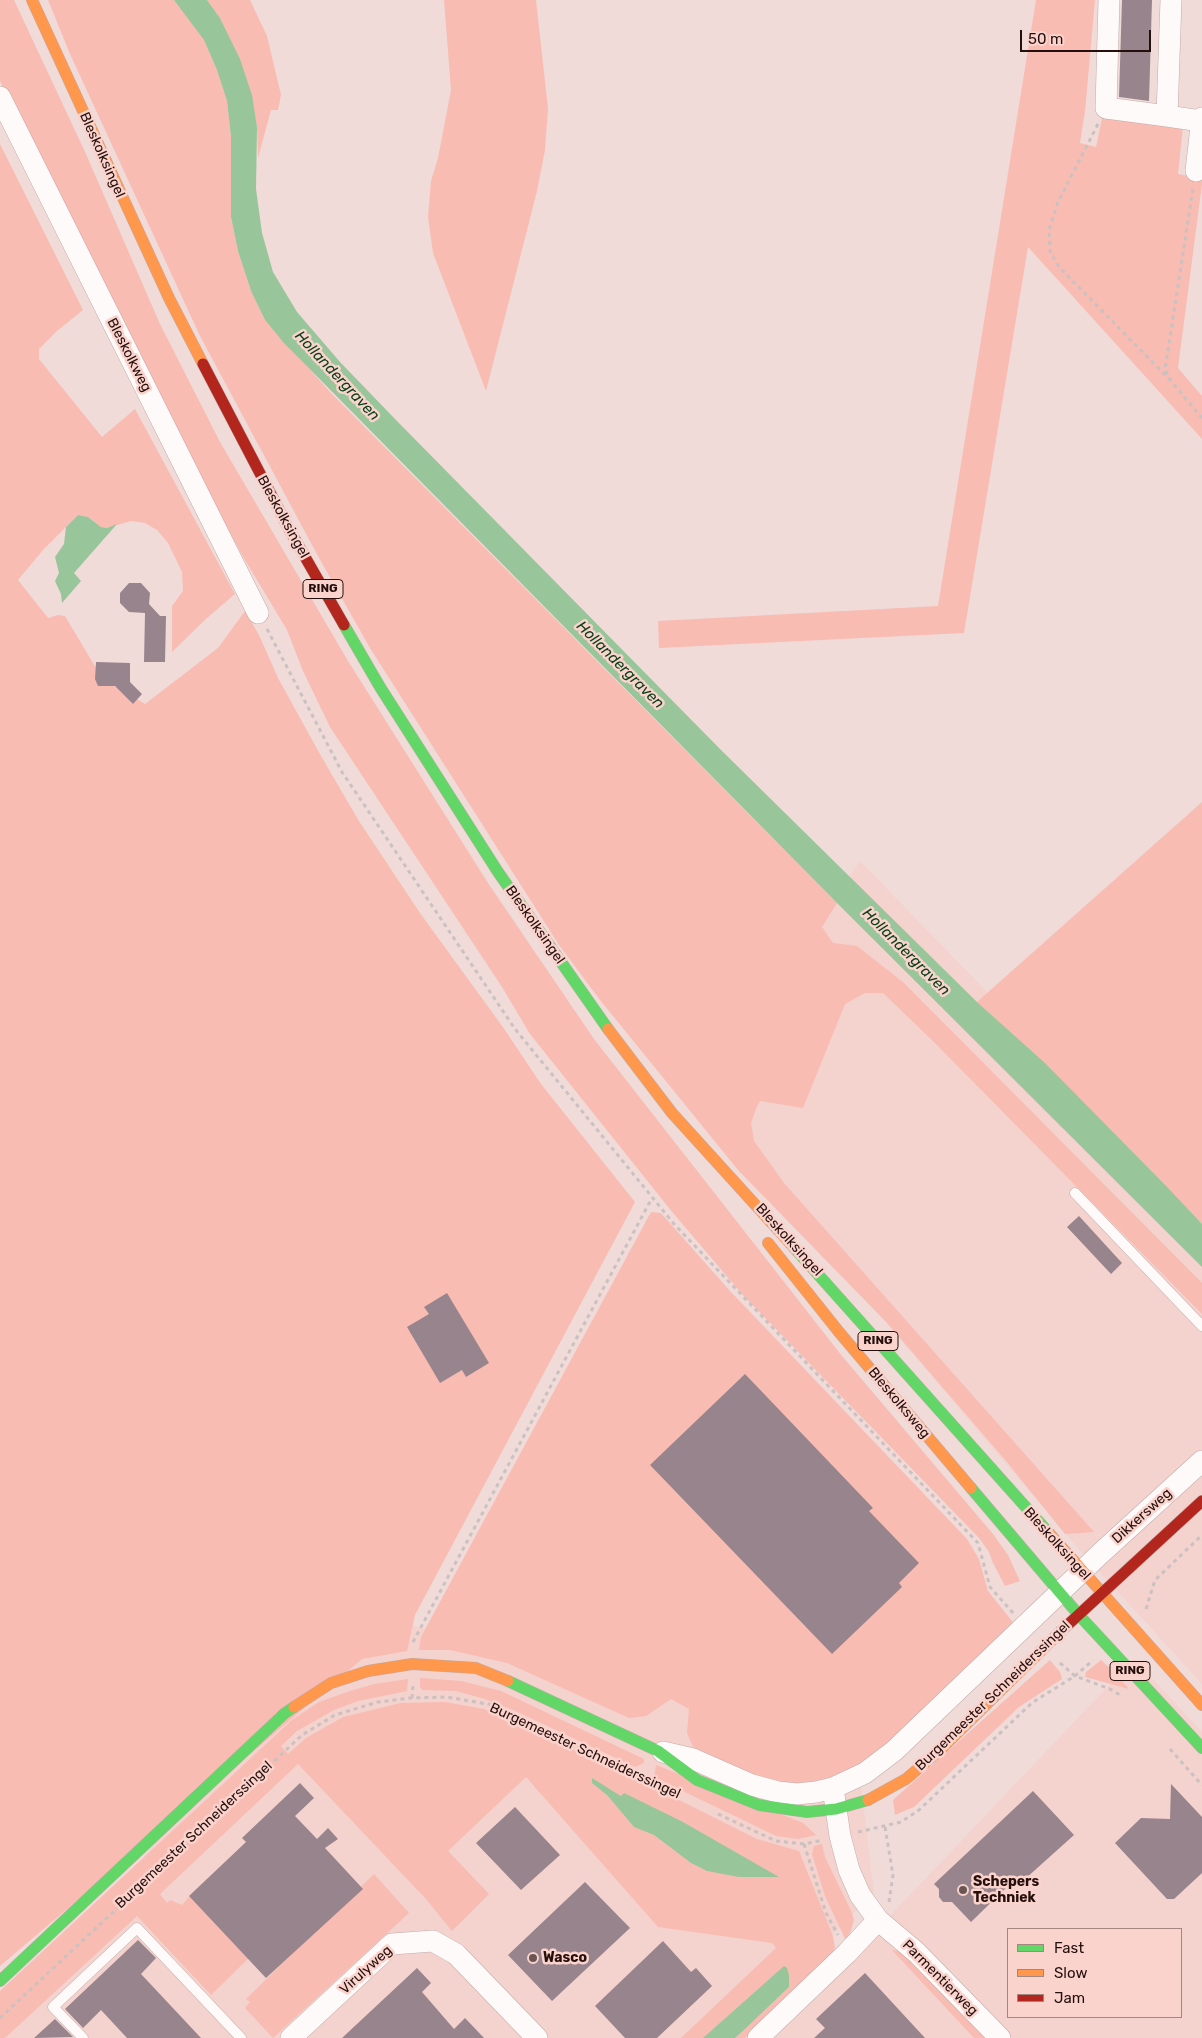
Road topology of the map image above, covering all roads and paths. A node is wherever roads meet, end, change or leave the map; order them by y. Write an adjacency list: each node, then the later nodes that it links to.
1 (32, 0): 5 (main road, Bleskolksingel / RING)
2 (36, 0): 5 (main road, Bleskolksingel / RING)
3 (1109, 0): 7 (street)
4 (1171, 0): 8 (street)
5 (44, 25): 14 (main road, Bleskolksingel / RING)
6 (0, 97): 13 (street, Bleskolkweg)
7 (1106, 108): 8 (street); 11 (path)
8 (1167, 116): 9 (street)
9 (1202, 120): 10 (street)
10 (1196, 171): 11 (path)
11 (1171, 380): 12 (path)
12 (1202, 418)
13 (258, 613): 16 (path)
14 (672, 1113): 17 (main road, RING); 22 (main road, Bleskolksingel / RING)
15 (1075, 1193): 19 (lane)
16 (652, 1198): 26 (path); 28 (path)
17 (736, 1201)
18 (760, 1232): 24 (main road, Bleskolksweg / RING)
19 (1202, 1326)
20 (1202, 1461): 22 (street, Dikkersweg)
21 (1202, 1500): 23 (main road, Dikkersweg)
22 (1082, 1572): 23 (main road, Bleskolksingel / RING); 24 (street, Burgemeester Schneiderssingel)
23 (1100, 1592): 25 (main road, Burgemeester Schneiderssingel); 32 (main road, Bleskolksingel / RING)
24 (1060, 1593): 25 (main road, RING); 26 (street, Burgemeester Schneiderssingel)
25 (1078, 1614): 27 (main road, Burgemeester Schneiderssingel); 34 (main road, RING)
26 (1025, 1626): 37 (street, Burgemeester Schneiderssingel)
27 (1044, 1647): 29 (path); 39 (main road, Burgemeester Schneiderssingel)
28 (412, 1664): 30 (path); 35 (main road, Burgemeester Schneiderssingel); 46 (main road, Burgemeester Schneiderssingel)
29 (1075, 1676): 31 (path); 41 (path)
30 (412, 1698): 38 (path, Burgemeester Schneiderssingel); 47 (path, Burgemeester Schneiderssingel)
31 (1125, 1698)
32 (1202, 1705)
33 (1164, 1742): 36 (path)
34 (1202, 1748)
35 (658, 1751): 37 (street, Burgemeester Schneiderssingel); 39 (main road, Burgemeester Schneiderssingel)
36 (1202, 1785)
37 (833, 1788): 39 (street, Parmentierweg)
38 (681, 1796)
39 (836, 1809): 42 (street, Parmentierweg)
40 (717, 1814): 43 (path)
41 (885, 1826): 42 (path); 44 (path)
42 (840, 1836): 43 (path); 44 (street, Parmentierweg)
43 (804, 1844): 45 (path)
44 (878, 1920): 45 (street); 53 (street, Parmentierweg)
45 (847, 1953): 52 (street)
46 (0, 1981)
47 (0, 2018)
48 (83, 2038): 49 (lane)
49 (240, 2038)
50 (292, 2038): 51 (street, Virulyweg)
51 (537, 2038)
52 (758, 2038)
53 (1000, 2038)

